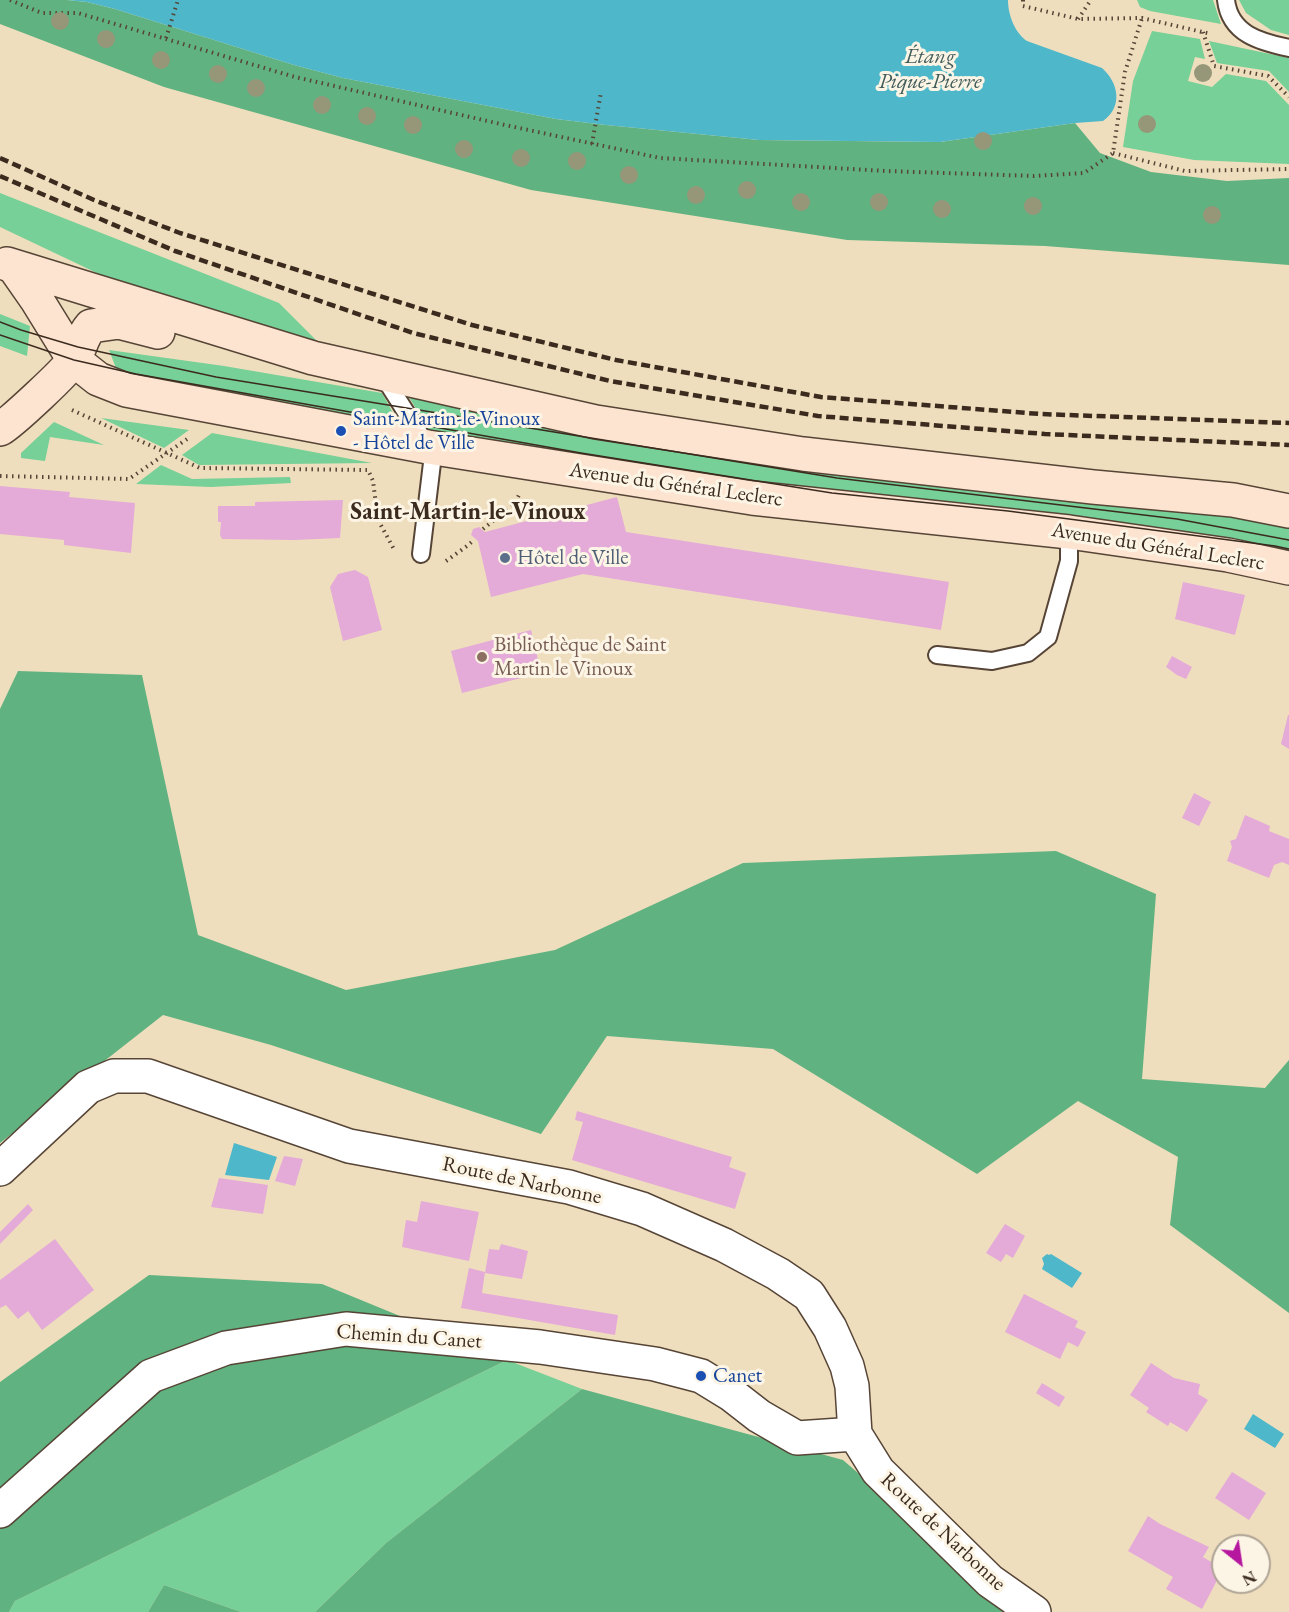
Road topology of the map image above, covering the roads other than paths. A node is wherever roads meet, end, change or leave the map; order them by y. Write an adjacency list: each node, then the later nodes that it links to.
1 (1226, 0): 2 (lane)
2 (1289, 48)
3 (7, 264): 4 (main road, Avenue du Général Leclerc); 6 (main road, Avenue du Général Leclerc)
4 (65, 281): 5 (main road, Avenue du Général Leclerc); 6 (main road)
5 (262, 344): 6 (main road, Avenue du Général Leclerc); 7 (main road, Avenue du Général Leclerc)
6 (78, 347): 8 (main road); 9 (main road, Avenue du Général Leclerc)
7 (383, 376): 9 (lane); 10 (main road, Avenue du Général Leclerc)
8 (0, 429)
9 (428, 447): 11 (main road, Avenue du Général Leclerc); 12 (lane)
10 (1289, 511)
11 (1069, 532): 13 (main road, Avenue du Général Leclerc); 14 (lane)
12 (421, 554)
13 (1289, 568)
14 (938, 655)
15 (0, 1169): 16 (street, Route de Narbonne)
16 (855, 1434): 17 (street, Chemin du Canet); 18 (street, Route de Narbonne)
17 (0, 1511)
18 (1034, 1612)

